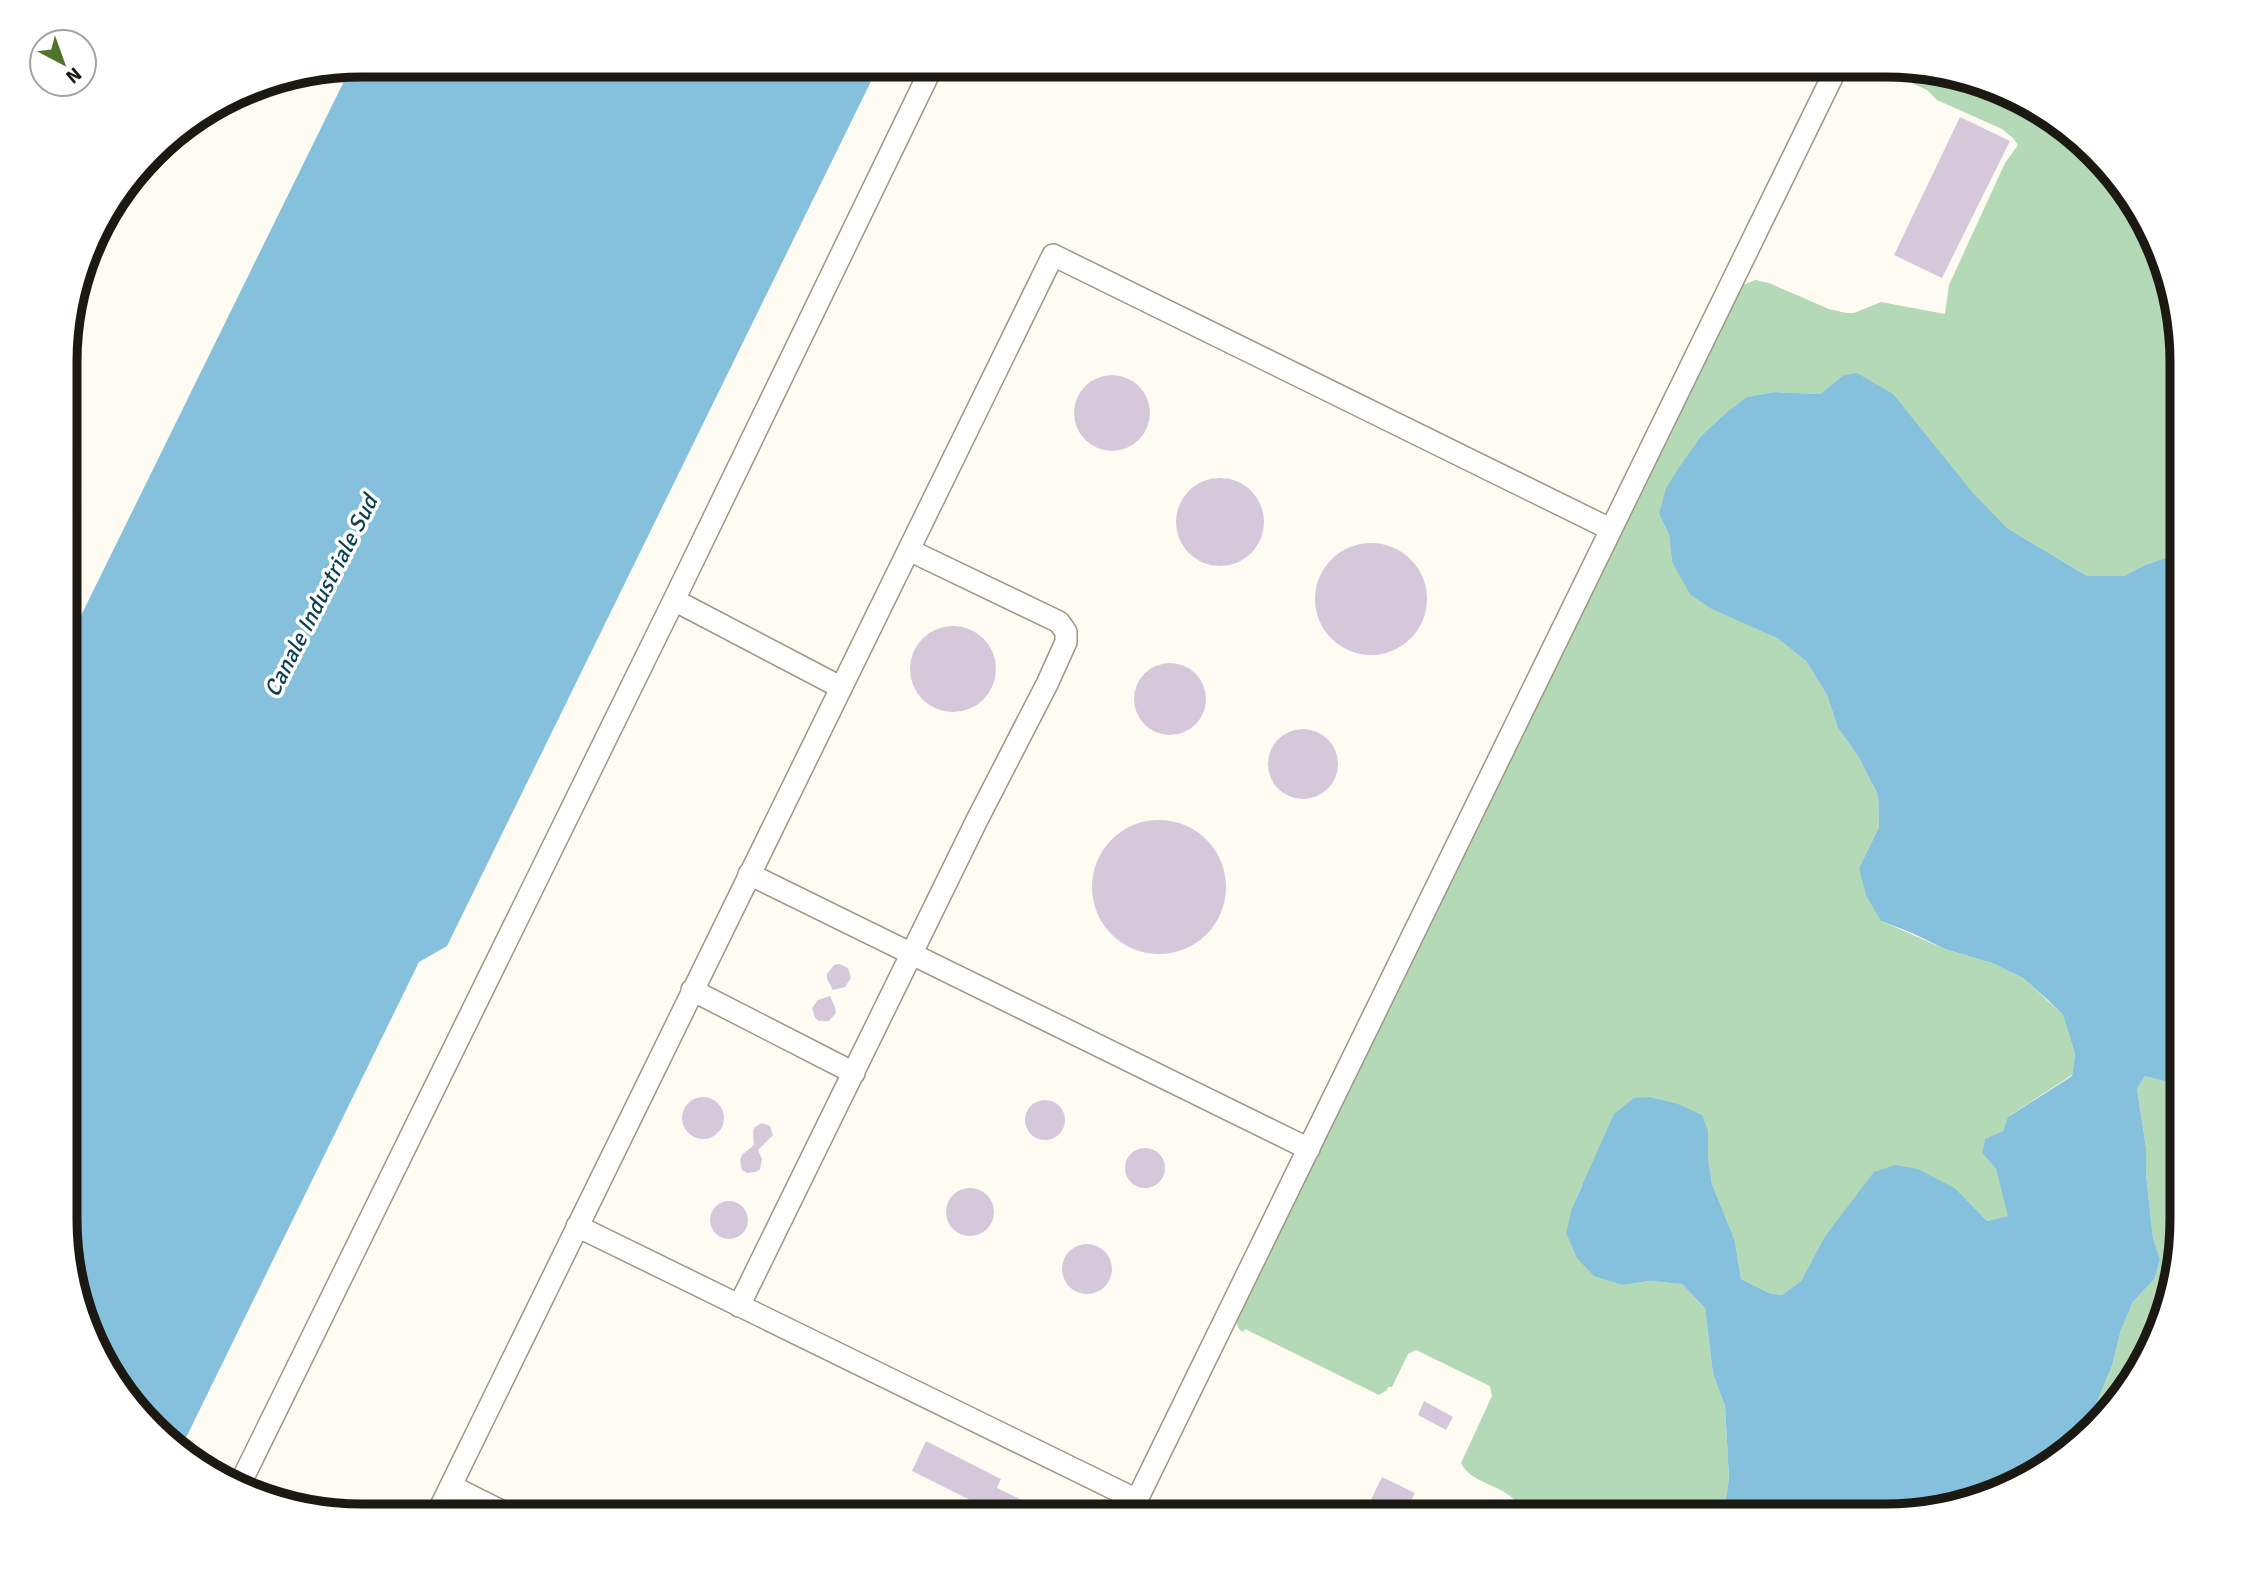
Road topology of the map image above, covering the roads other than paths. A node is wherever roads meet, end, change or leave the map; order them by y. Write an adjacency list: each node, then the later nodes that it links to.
1 (927, 77): 5 (lane)
2 (1832, 77): 3 (lane)
3 (1610, 528): 4 (lane); 11 (lane)
4 (909, 550): 6 (lane); 8 (lane)
5 (674, 600): 6 (lane); 14 (lane)
6 (840, 687): 7 (lane)
7 (749, 874): 8 (lane); 9 (lane)
8 (912, 955): 10 (lane); 11 (lane)
9 (692, 990): 10 (lane); 12 (lane)
10 (854, 1073): 13 (lane)
11 (1309, 1149): 19 (lane)
12 (578, 1226): 13 (lane); 15 (lane)
13 (739, 1306): 18 (lane)
14 (243, 1478)
15 (451, 1486): 16 (lane); 17 (lane)
16 (442, 1504)
17 (487, 1504)
18 (1125, 1504)
19 (1135, 1504)

